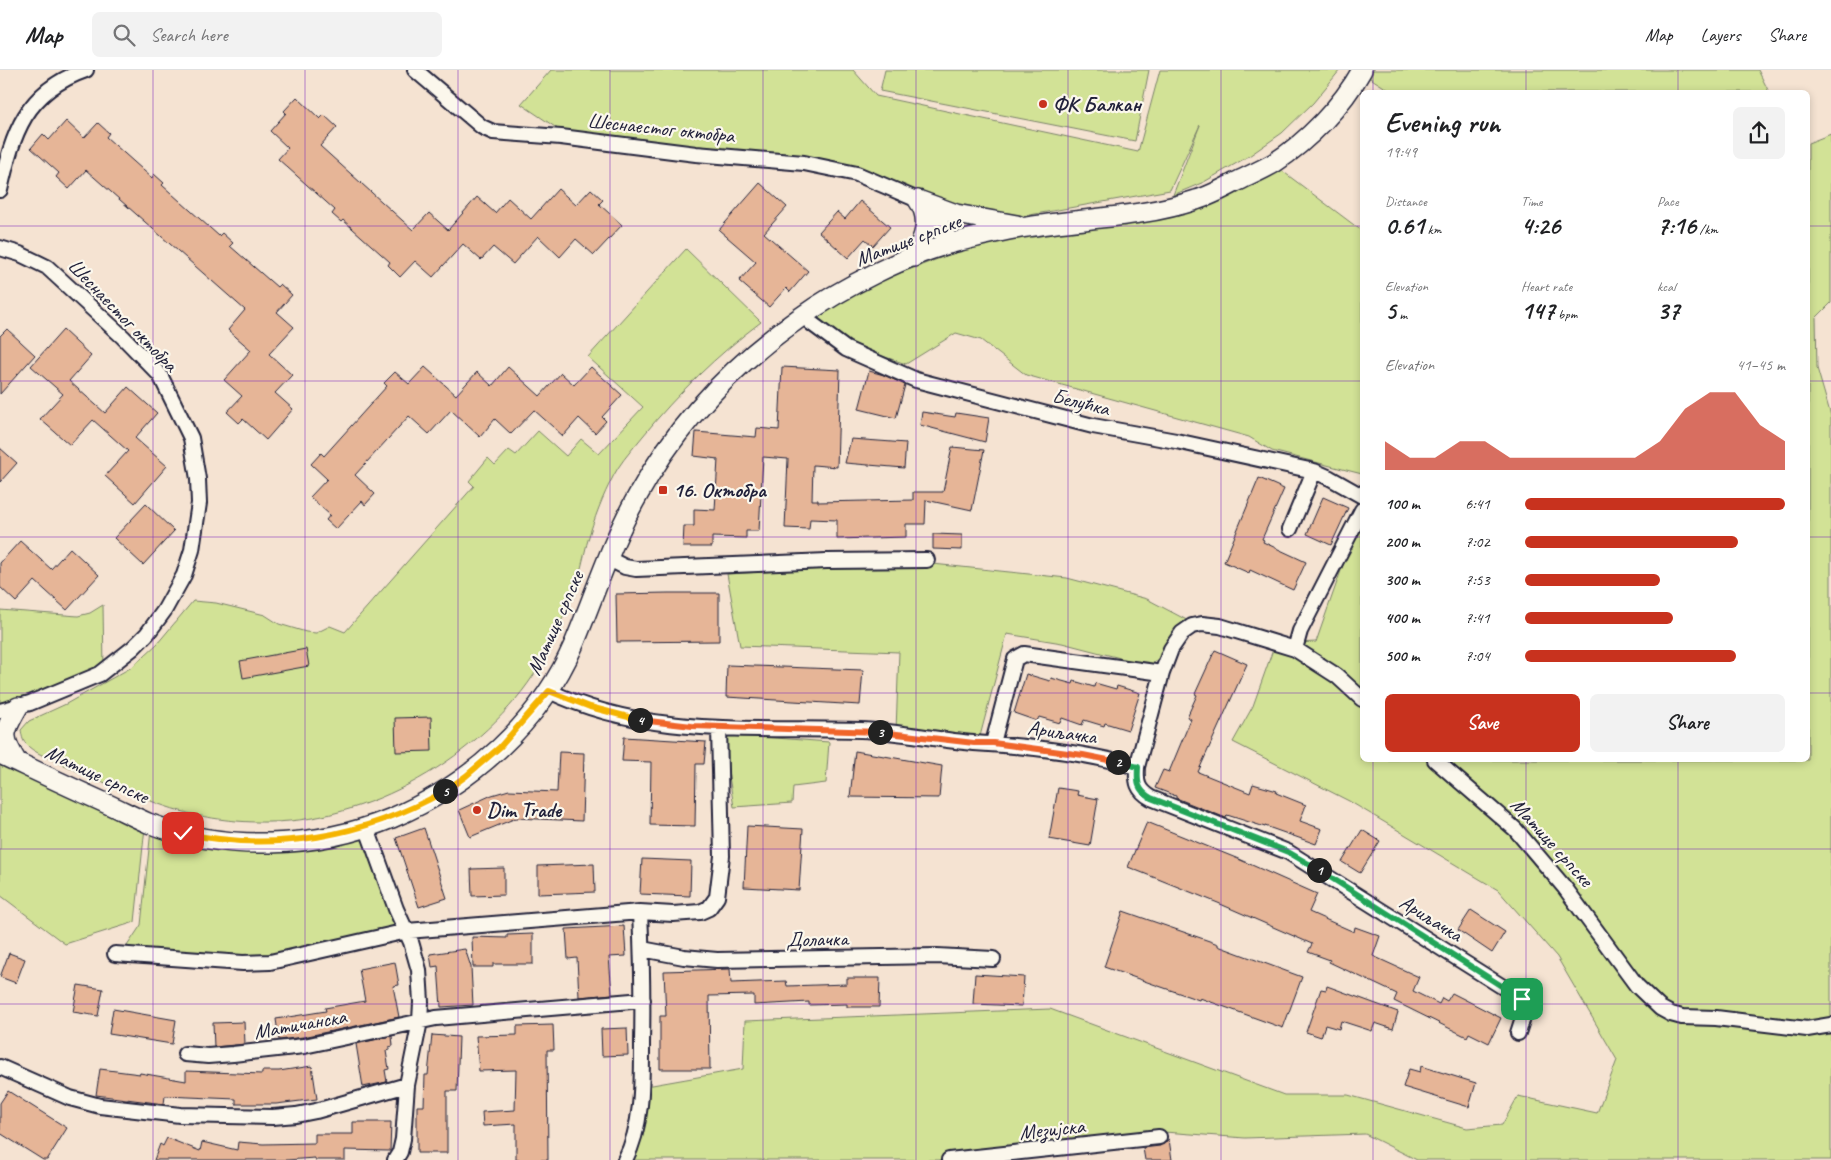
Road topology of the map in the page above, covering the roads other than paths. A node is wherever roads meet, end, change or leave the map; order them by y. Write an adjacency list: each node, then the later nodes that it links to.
1 (86, 70): 4 (street)
2 (415, 70): 5 (street, Шеснаестог октобра)
3 (1362, 70): 6 (main road, Матице српске)
4 (0, 190)
5 (927, 206): 6 (main road); 7 (main road); 9 (main road)
6 (1025, 227): 7 (main road, Матице српске)
7 (953, 243): 9 (main road, Матице српске)
8 (0, 248): 21 (street, Шеснаестог октобра)
9 (914, 257): 10 (main road, Матице српске)
10 (803, 315): 11 (street, Белућка); 15 (main road, Матице српске)
11 (1314, 471): 12 (street, Белућка); 14 (street)
12 (1360, 495)
13 (1360, 514): 17 (street)
14 (1290, 529)
15 (607, 558): 16 (street, Матице српске); 19 (main road, Матице српске)
16 (928, 560)
17 (1295, 649): 18 (street); 20 (street)
18 (1162, 673): 24 (street); 28 (street)
19 (549, 691): 23 (street, Ариљачка); 29 (main road, Матице српске)
20 (1360, 697)
21 (9, 709): 22 (street, Шеснаестог октобра); 26 (main road)
22 (0, 723)
23 (719, 728): 24 (street, Ариљачка); 30 (street)
24 (993, 743): 28 (street, Ариљачка)
25 (0, 754): 26 (main road, Матице српске)
26 (17, 762): 29 (main road, Матице српске)
27 (1436, 762): 37 (street, Матице српске)
28 (1138, 767): 38 (street, Ариљачка)
29 (366, 826): 31 (street)
30 (640, 912): 31 (street); 32 (street)
31 (407, 931): 33 (street); 36 (street)
32 (642, 949): 34 (street, Долачка); 35 (street)
33 (115, 954)
34 (993, 959)
35 (643, 1000): 36 (street, Матичанска); 44 (street)
36 (420, 1021): 39 (street, Матичанска); 41 (street)
37 (1831, 1025)
38 (1518, 1033)
39 (185, 1054)
40 (0, 1067): 41 (street)
41 (407, 1085): 43 (street)
42 (1159, 1137): 45 (street, Мезијска)
43 (395, 1160)
44 (626, 1160)
45 (949, 1160)

